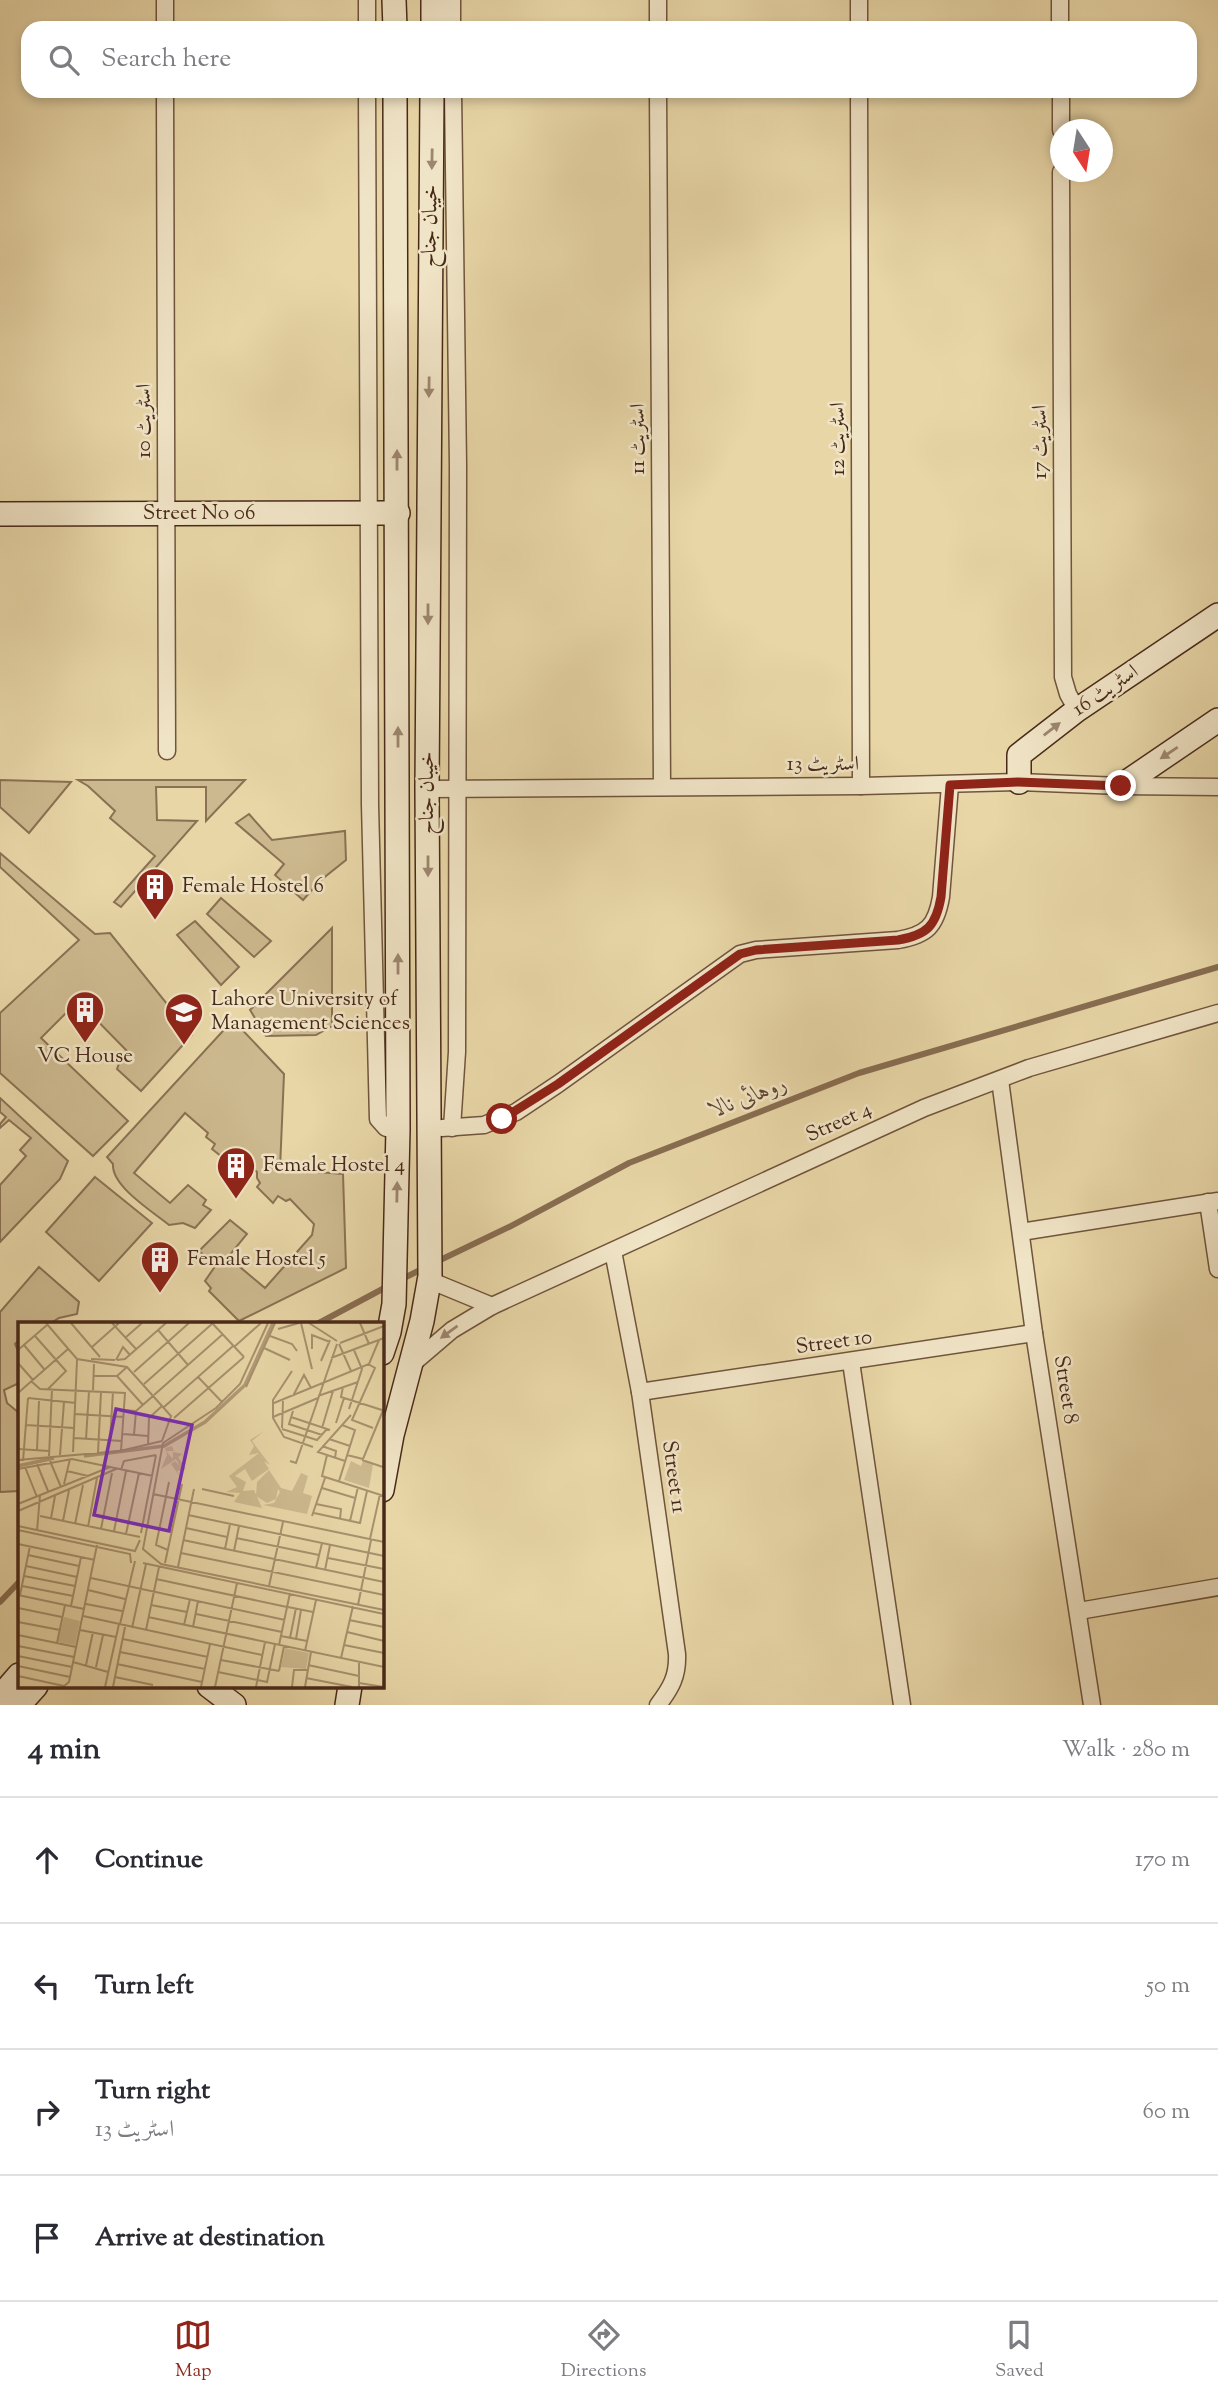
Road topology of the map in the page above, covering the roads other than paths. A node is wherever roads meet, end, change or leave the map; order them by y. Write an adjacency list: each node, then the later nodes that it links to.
1 (165, 0): 9 (street)
2 (367, 0): 10 (street)
3 (394, 0): 11 (main road)
4 (433, 0): 12 (main road)
5 (452, 0): 13 (street)
6 (658, 0): 14 (street)
7 (859, 0): 15 (street)
8 (1060, 0): 16 (street)
9 (165, 21)
10 (367, 21)
11 (395, 21)
12 (433, 21)
13 (452, 21)
14 (658, 21)
15 (859, 21)
16 (1060, 21)
17 (165, 98): 32 (street, اسٹریٹ 10)
18 (367, 98): 29 (street)
19 (395, 98): 30 (main road, خیبان جناح, one-way to 19)
20 (432, 98): 27 (main road, خیبان جناح, one-way to 27)
21 (453, 98): 28 (street)
22 (658, 98): 43 (street, اسٹریٹ 11)
23 (859, 98): 39 (street, اسٹریٹ 12)
24 (1061, 98): 25 (street)
25 (1061, 119)
26 (1061, 182): 34 (street, اسٹریٹ 17)
27 (428, 466): 28 (street); 44 (main road, خیبان جناح, one-way to 44)
28 (458, 466): 42 (street)
29 (368, 512): 30 (main road, Street No 06); 32 (main road, Street No 06); 49 (street)
30 (398, 513): 49 (main road, خیبان جناح, one-way to 30)
31 (0, 514): 32 (main road, Street No 06)
32 (167, 514): 36 (street, اسٹریٹ 10)
33 (1218, 615): 34 (main road, اسٹریٹ 16)
34 (1077, 710): 37 (main road, اسٹریٹ 16, one-way to 34)
35 (1218, 720): 40 (main road, one-way to 40)
36 (167, 751)
37 (1018, 782): 38 (street, اسٹریٹ 13); 40 (street, اسٹریٹ 13)
38 (950, 785): 39 (street, اسٹریٹ 13); 48 (street)
39 (861, 786): 43 (street, اسٹریٹ 13)
40 (1121, 786): 41 (street, اسٹریٹ 13)
41 (1218, 786)
42 (457, 787): 43 (street, اسٹریٹ 13); 44 (street, اسٹریٹ 13); 48 (street)
43 (662, 787)
44 (428, 789): 47 (main road, خیبان جناح, one-way to 47)
45 (1218, 1013): 46 (street, Street 4)
46 (1000, 1080): 51 (street, Street 8); 52 (street, Street 4)
47 (429, 1128): 48 (street); 54 (main road, خیبان جناح)
48 (452, 1128)
49 (398, 1129): 57 (main road, خیبان جناح, one-way to 49)
50 (1213, 1202): 51 (street); 53 (street)
51 (1021, 1232): 56 (street, Street 8)
52 (613, 1251): 55 (street, Street 4); 60 (street, Street 11)
53 (1218, 1269)
54 (429, 1278): 55 (street); 59 (main road, خیبان جناح)
55 (492, 1306): 59 (street, Street 4, one-way to 59)
56 (1034, 1333): 58 (street, Street 10); 63 (street, Street 8)
57 (383, 1350)
58 (851, 1362): 60 (street, Street 10); 71 (street)
59 (411, 1365): 61 (main road, خیبان جناح)
60 (640, 1392): 70 (street, Street 11)
61 (383, 1484)
62 (1218, 1587): 63 (street)
63 (1079, 1611): 72 (street, Street 8)
64 (18, 1676): 67 (main road)
65 (34, 1688): 68 (main road)
66 (212, 1688): 69 (main road)
67 (0, 1697)
68 (19, 1705)
69 (234, 1705)
70 (658, 1705)
71 (902, 1705)
72 (1092, 1705)

